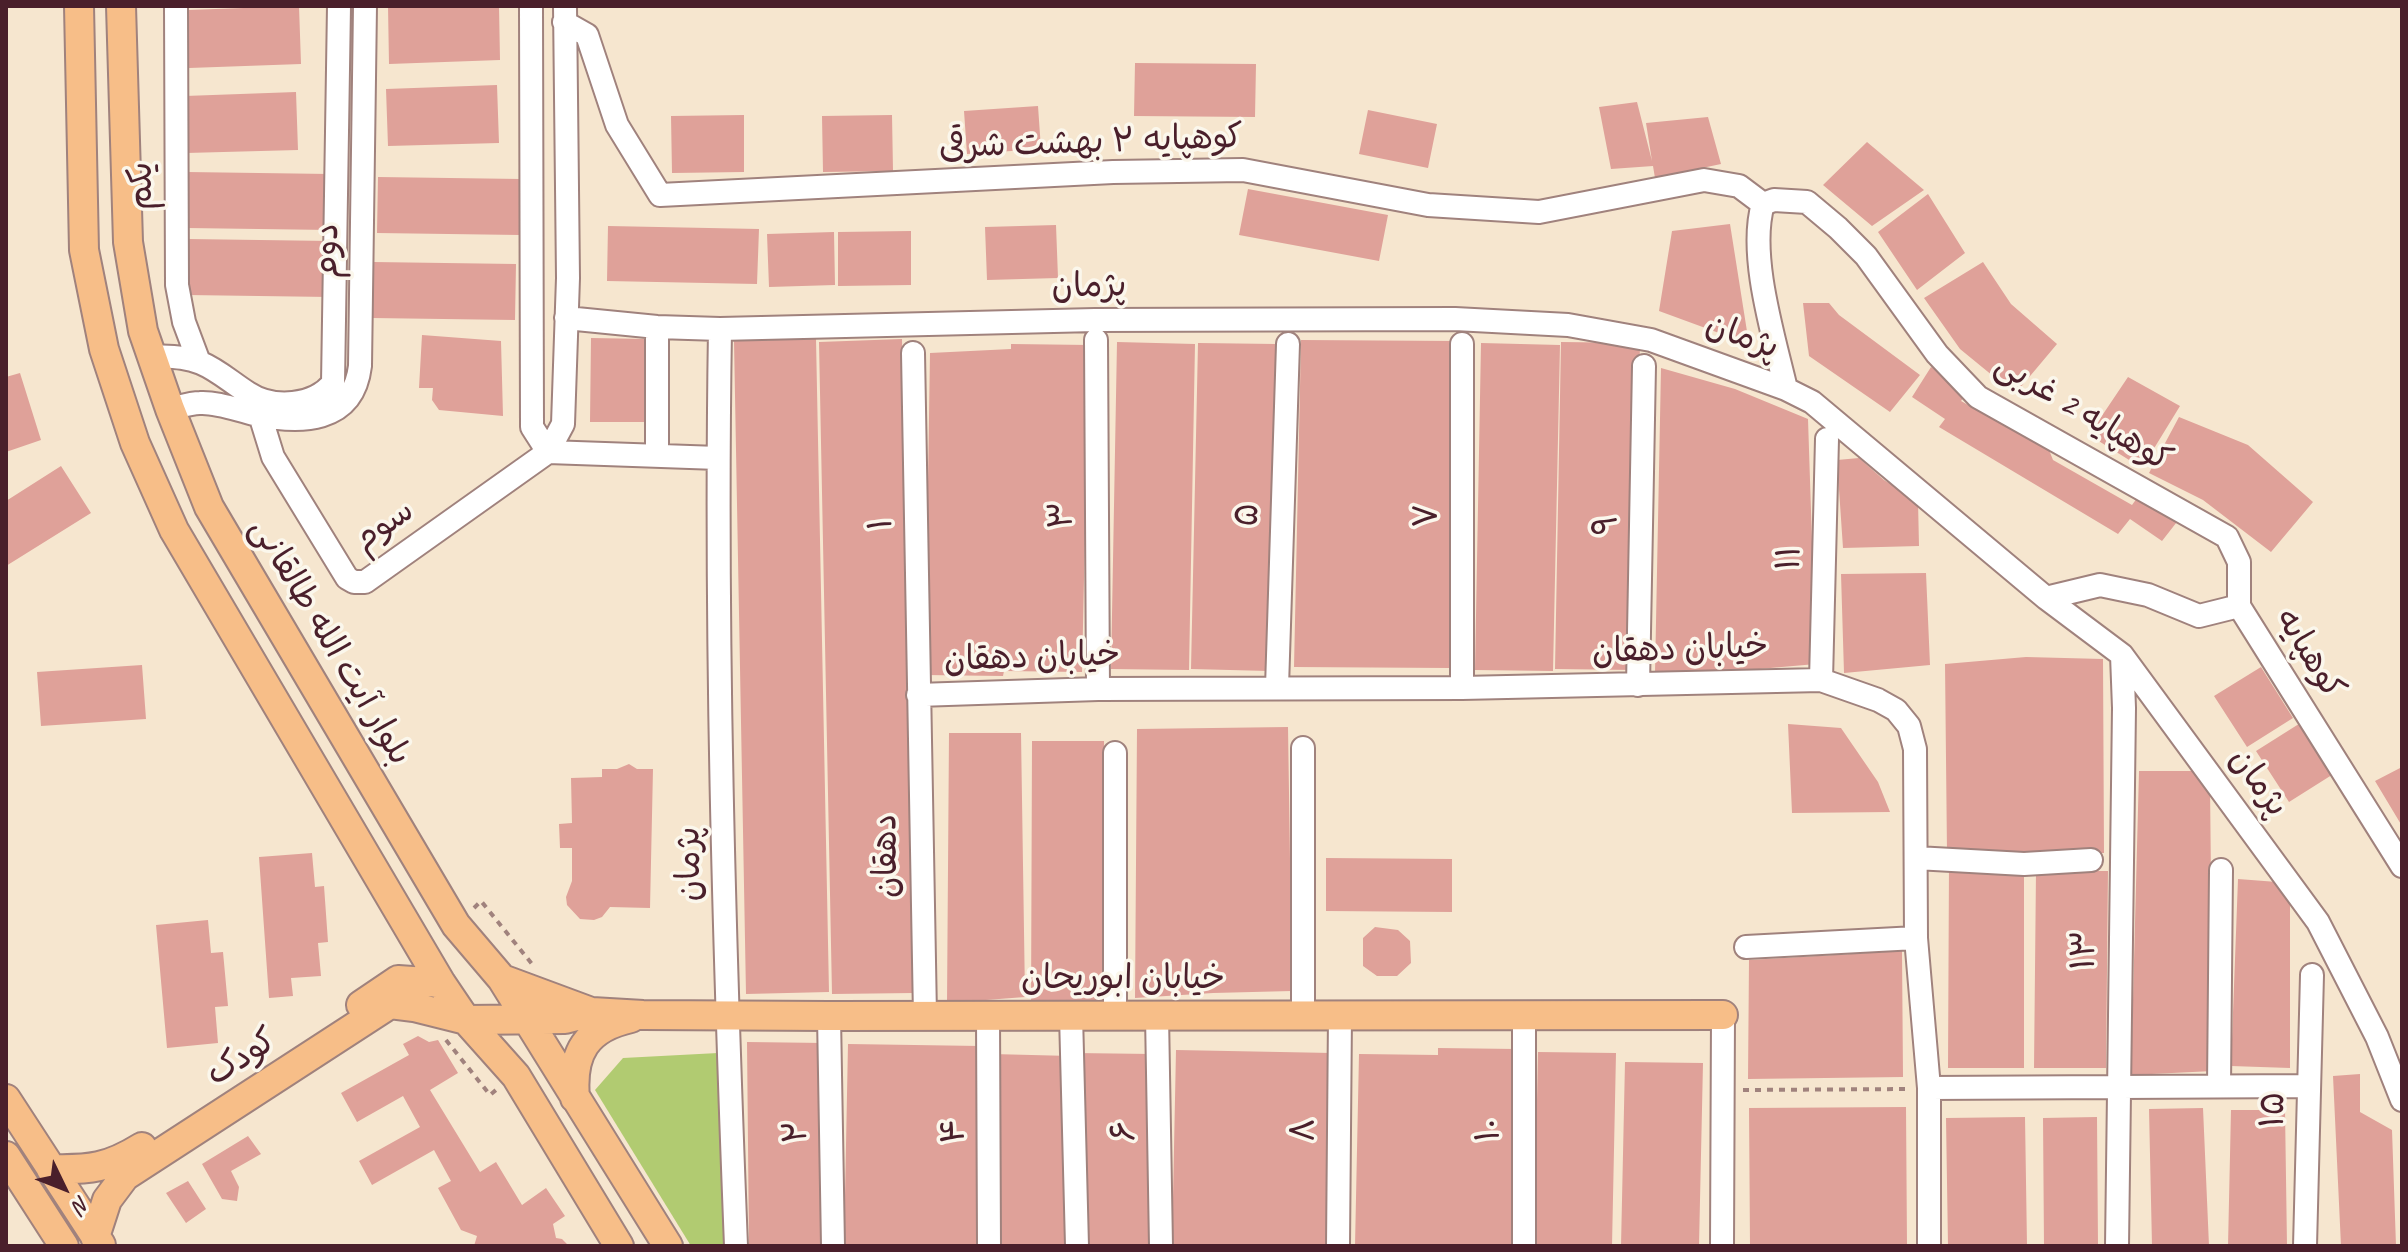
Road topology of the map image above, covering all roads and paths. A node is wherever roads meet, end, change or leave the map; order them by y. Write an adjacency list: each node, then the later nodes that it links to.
1 (79, 6): 46 (main road)
2 (121, 6): 16 (main road, بلوار آیت الله طالقانی)
3 (176, 6): 17 (street, یکم)
4 (339, 6): 19 (street, دوم)
5 (365, 6): 19 (street, دوم)
6 (531, 6): 24 (street)
7 (565, 14): 8 (street, کوهپایه ۲ بهشت شرقی); 9 (street)
8 (1763, 204): 20 (street); 28 (street, کوهپایه 2 غربی)
9 (566, 318): 10 (street, پژمان); 24 (street)
10 (657, 327): 11 (street, پژمان); 25 (street)
11 (720, 329): 20 (street, پژمان); 26 (street, پژمان)
12 (1096, 340): 34 (street, ۳)
13 (1288, 344): 32 (street, ۵)
14 (1462, 344): 33 (street, ۷)
15 (913, 353): 35 (street, ۱)
16 (152, 356): 17 (street); 22 (main road, بلوار آیت الله طالقانی)
17 (199, 362): 21 (street)
18 (1644, 366): 31 (street, ۹)
19 (342, 389): 21 (street)
20 (1786, 389): 27 (street, پژمان)
21 (255, 405): 22 (street); 24 (street, سوم)
22 (170, 409): 44 (main road, بلوار آیت الله طالقانی)
23 (1827, 439): 30 (street, ۱۱)
24 (548, 452): 25 (street)
25 (657, 455): 26 (street)
26 (718, 458): 49 (street, پژمان)
27 (2046, 598): 28 (street, کوهپایه); 29 (street, پژمان)
28 (2239, 606): 40 (street, کوهپایه)
29 (2122, 655): 64 (street, ۱۳); 69 (street, پژمان)
30 (1821, 680): 31 (street, خیابان دهقان); 38 (street, خیابان دهقان)
31 (1638, 685): 33 (street, خیابان دهقان)
32 (1277, 687): 33 (street, خیابان دهقان); 34 (street, خیابان دهقان)
33 (1462, 688)
34 (1098, 689): 35 (street, خیابان دهقان)
35 (918, 695): 58 (street, دهقان)
36 (1303, 748): 53 (street)
37 (1115, 753): 51 (street)
38 (1916, 858): 39 (street); 42 (street, خیابان دهقان)
39 (2091, 860)
40 (2402, 866)
41 (2221, 870): 62 (street)
42 (1916, 938): 43 (street); 65 (street, خیابان دهقان)
43 (1746, 947)
44 (493, 969): 46 (main road); 47 (main road); 61 (main road, بلوار آیت الله طالقانی)
45 (2312, 975): 63 (street, ۱۵)
46 (438, 978): 60 (main road); 71 (main road, کودک)
47 (592, 1012): 48 (main road, خیابان ابوریحان); 61 (main road, خیابان ابوریحان)
48 (643, 1015): 49 (main road, خیابان ابوریحان); 67 (main road)
49 (727, 1015): 57 (main road, خیابان ابوریحان); 76 (street, پژمان)
50 (1071, 1015): 51 (main road, خیابان ابوریحان); 59 (main road, خیابان ابوریحان); 79 (street)
51 (1115, 1015): 52 (main road, خیابان ابوریحان)
52 (1157, 1015): 53 (main road, خیابان ابوریحان); 80 (street, ۶)
53 (1303, 1015): 54 (main road, خیابان ابوریحان)
54 (1340, 1015): 55 (main road, خیابان ابوریحان); 81 (street, ۸)
55 (1524, 1015): 56 (main road, خیابان ابوریحان); 82 (street, ۱۰)
56 (1717, 1015): 66 (street); 83 (street)
57 (829, 1016): 58 (main road, خیابان ابوریحان); 77 (street, ۲)
58 (925, 1016): 59 (main road, خیابان ابوریحان)
59 (988, 1016): 78 (street, ۴)
60 (466, 1020): 61 (main road, کودک); 72 (main road, کودک); 74 (main road)
61 (525, 1020): 67 (main road, بلوار آیت الله طالقانی)
62 (2219, 1086): 63 (street); 64 (street)
63 (2309, 1086): 87 (street, ۱۵)
64 (2118, 1087): 65 (street); 86 (street, ۱۳)
65 (1929, 1088): 66 (path); 85 (street, خیابان دهقان)
66 (1722, 1090): 84 (street)
67 (575, 1098): 75 (main road, بلوار آیت الله طالقانی)
68 (6, 1099): 71 (main road)
69 (2402, 1100)
70 (6, 1156): 73 (main road)
71 (51, 1169): 72 (main road)
72 (98, 1241)
73 (64, 1246)
74 (619, 1246)
75 (668, 1246)
76 (736, 1246)
77 (833, 1246)
78 (989, 1246)
79 (1077, 1246)
80 (1161, 1246)
81 (1338, 1246)
82 (1524, 1246)
83 (1707, 1246)
84 (1722, 1246)
85 (1929, 1246)
86 (2117, 1246)
87 (2305, 1246)

